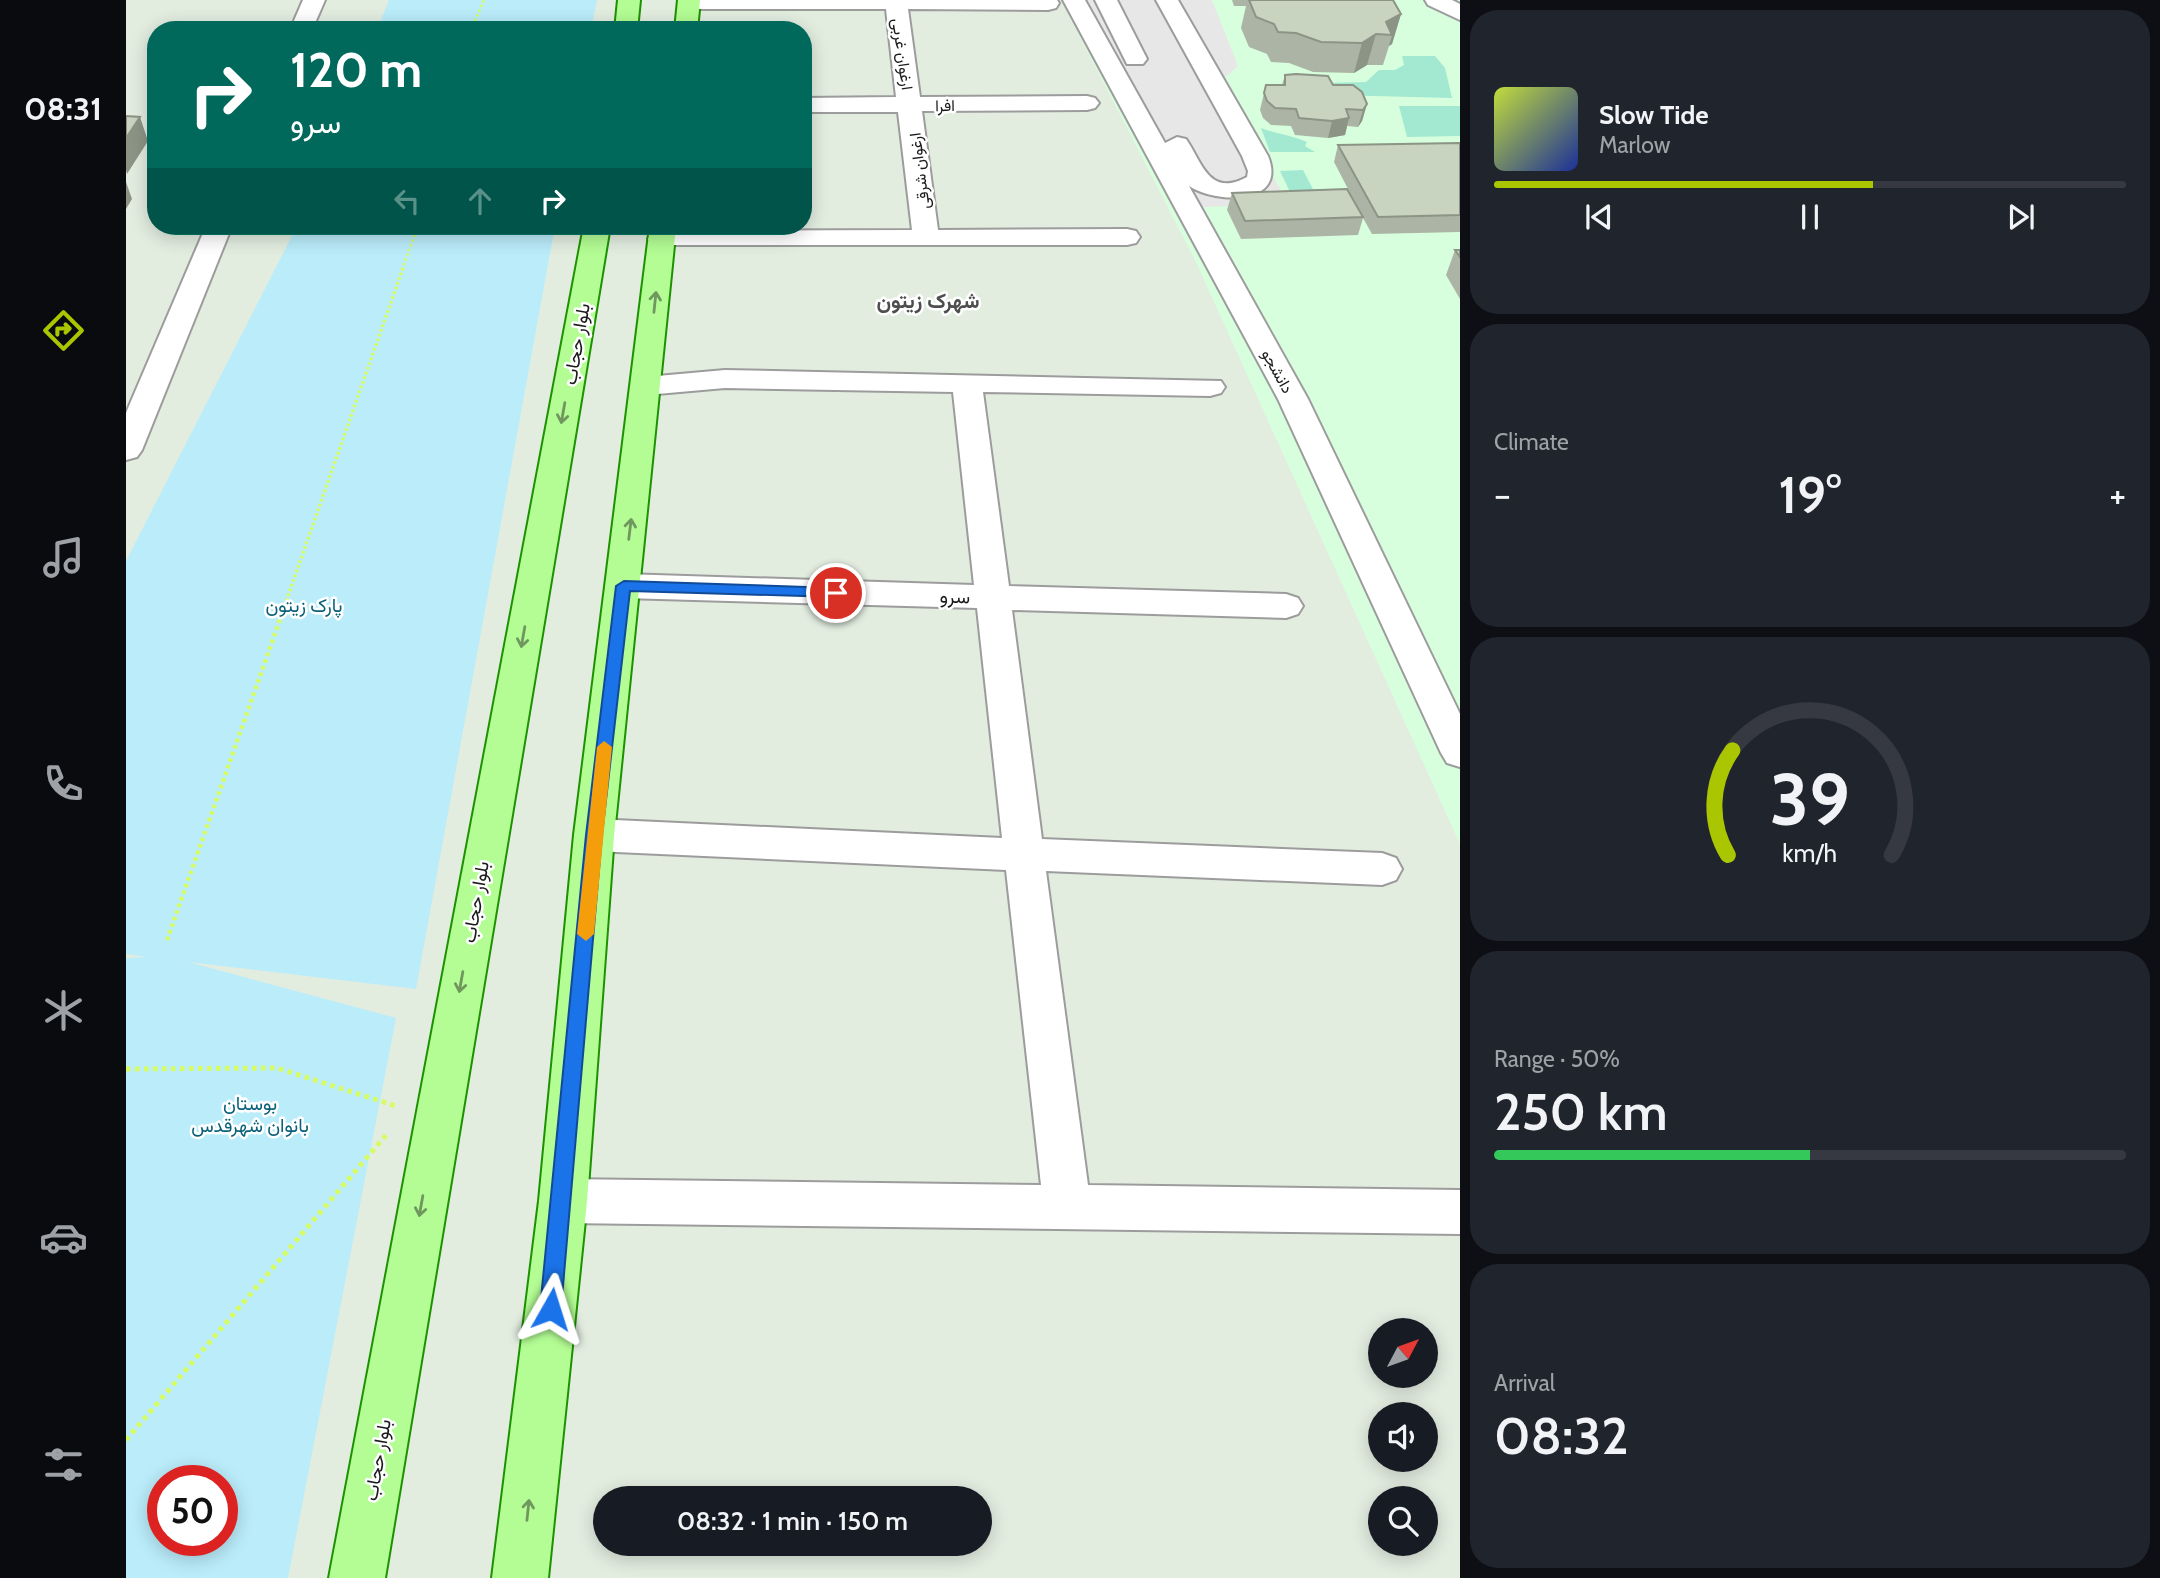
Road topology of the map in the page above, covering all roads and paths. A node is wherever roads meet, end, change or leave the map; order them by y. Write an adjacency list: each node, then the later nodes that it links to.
1 (314, 0): 12 (street)
2 (484, 0): 13 (path)
3 (629, 0): 14 (main road)
4 (1106, 0): 5 (street)
5 (1167, 0)
6 (1436, 0): 11 (street)
7 (689, 1): 9 (street); 15 (main road)
8 (1061, 1): 10 (street); 33 (street, دانشجو)
9 (774, 2): 10 (street)
10 (896, 3): 18 (street, ارغوان غربی)
11 (1460, 13)
12 (305, 21)
13 (475, 21)
14 (627, 21)
15 (687, 21)
16 (1087, 103): 18 (street, افرا)
17 (812, 105): 18 (street, افرا)
18 (911, 105): 24 (street, ارغوان شرقی)
19 (215, 235): 29 (street)
20 (414, 235): 37 (path)
21 (595, 235): 39 (main road, بلوار حجاب, one-way to 39)
22 (662, 235): 27 (main road, one-way to 22)
23 (694, 235): 24 (street)
24 (926, 237): 25 (street)
25 (1126, 237)
26 (967, 384): 27 (street); 28 (street); 31 (street)
27 (646, 386): 30 (main road, one-way to 27)
28 (1210, 387)
29 (126, 450)
30 (624, 586): 31 (street, سرو); 34 (main road)
31 (995, 597): 32 (street, سرو); 35 (street)
32 (1286, 607)
33 (1460, 753)
34 (594, 835): 35 (street); 40 (main road)
35 (1025, 855): 36 (street); 41 (street)
36 (1382, 869)
37 (167, 940)
38 (126, 1069): 39 (path)
39 (424, 1103): 43 (path); 44 (main road, بلوار حجاب, one-way to 44)
40 (563, 1201): 41 (street); 45 (main road, one-way to 40)
41 (1067, 1206): 42 (street)
42 (1460, 1212)
43 (126, 1440)
44 (357, 1578)
45 (520, 1578)

